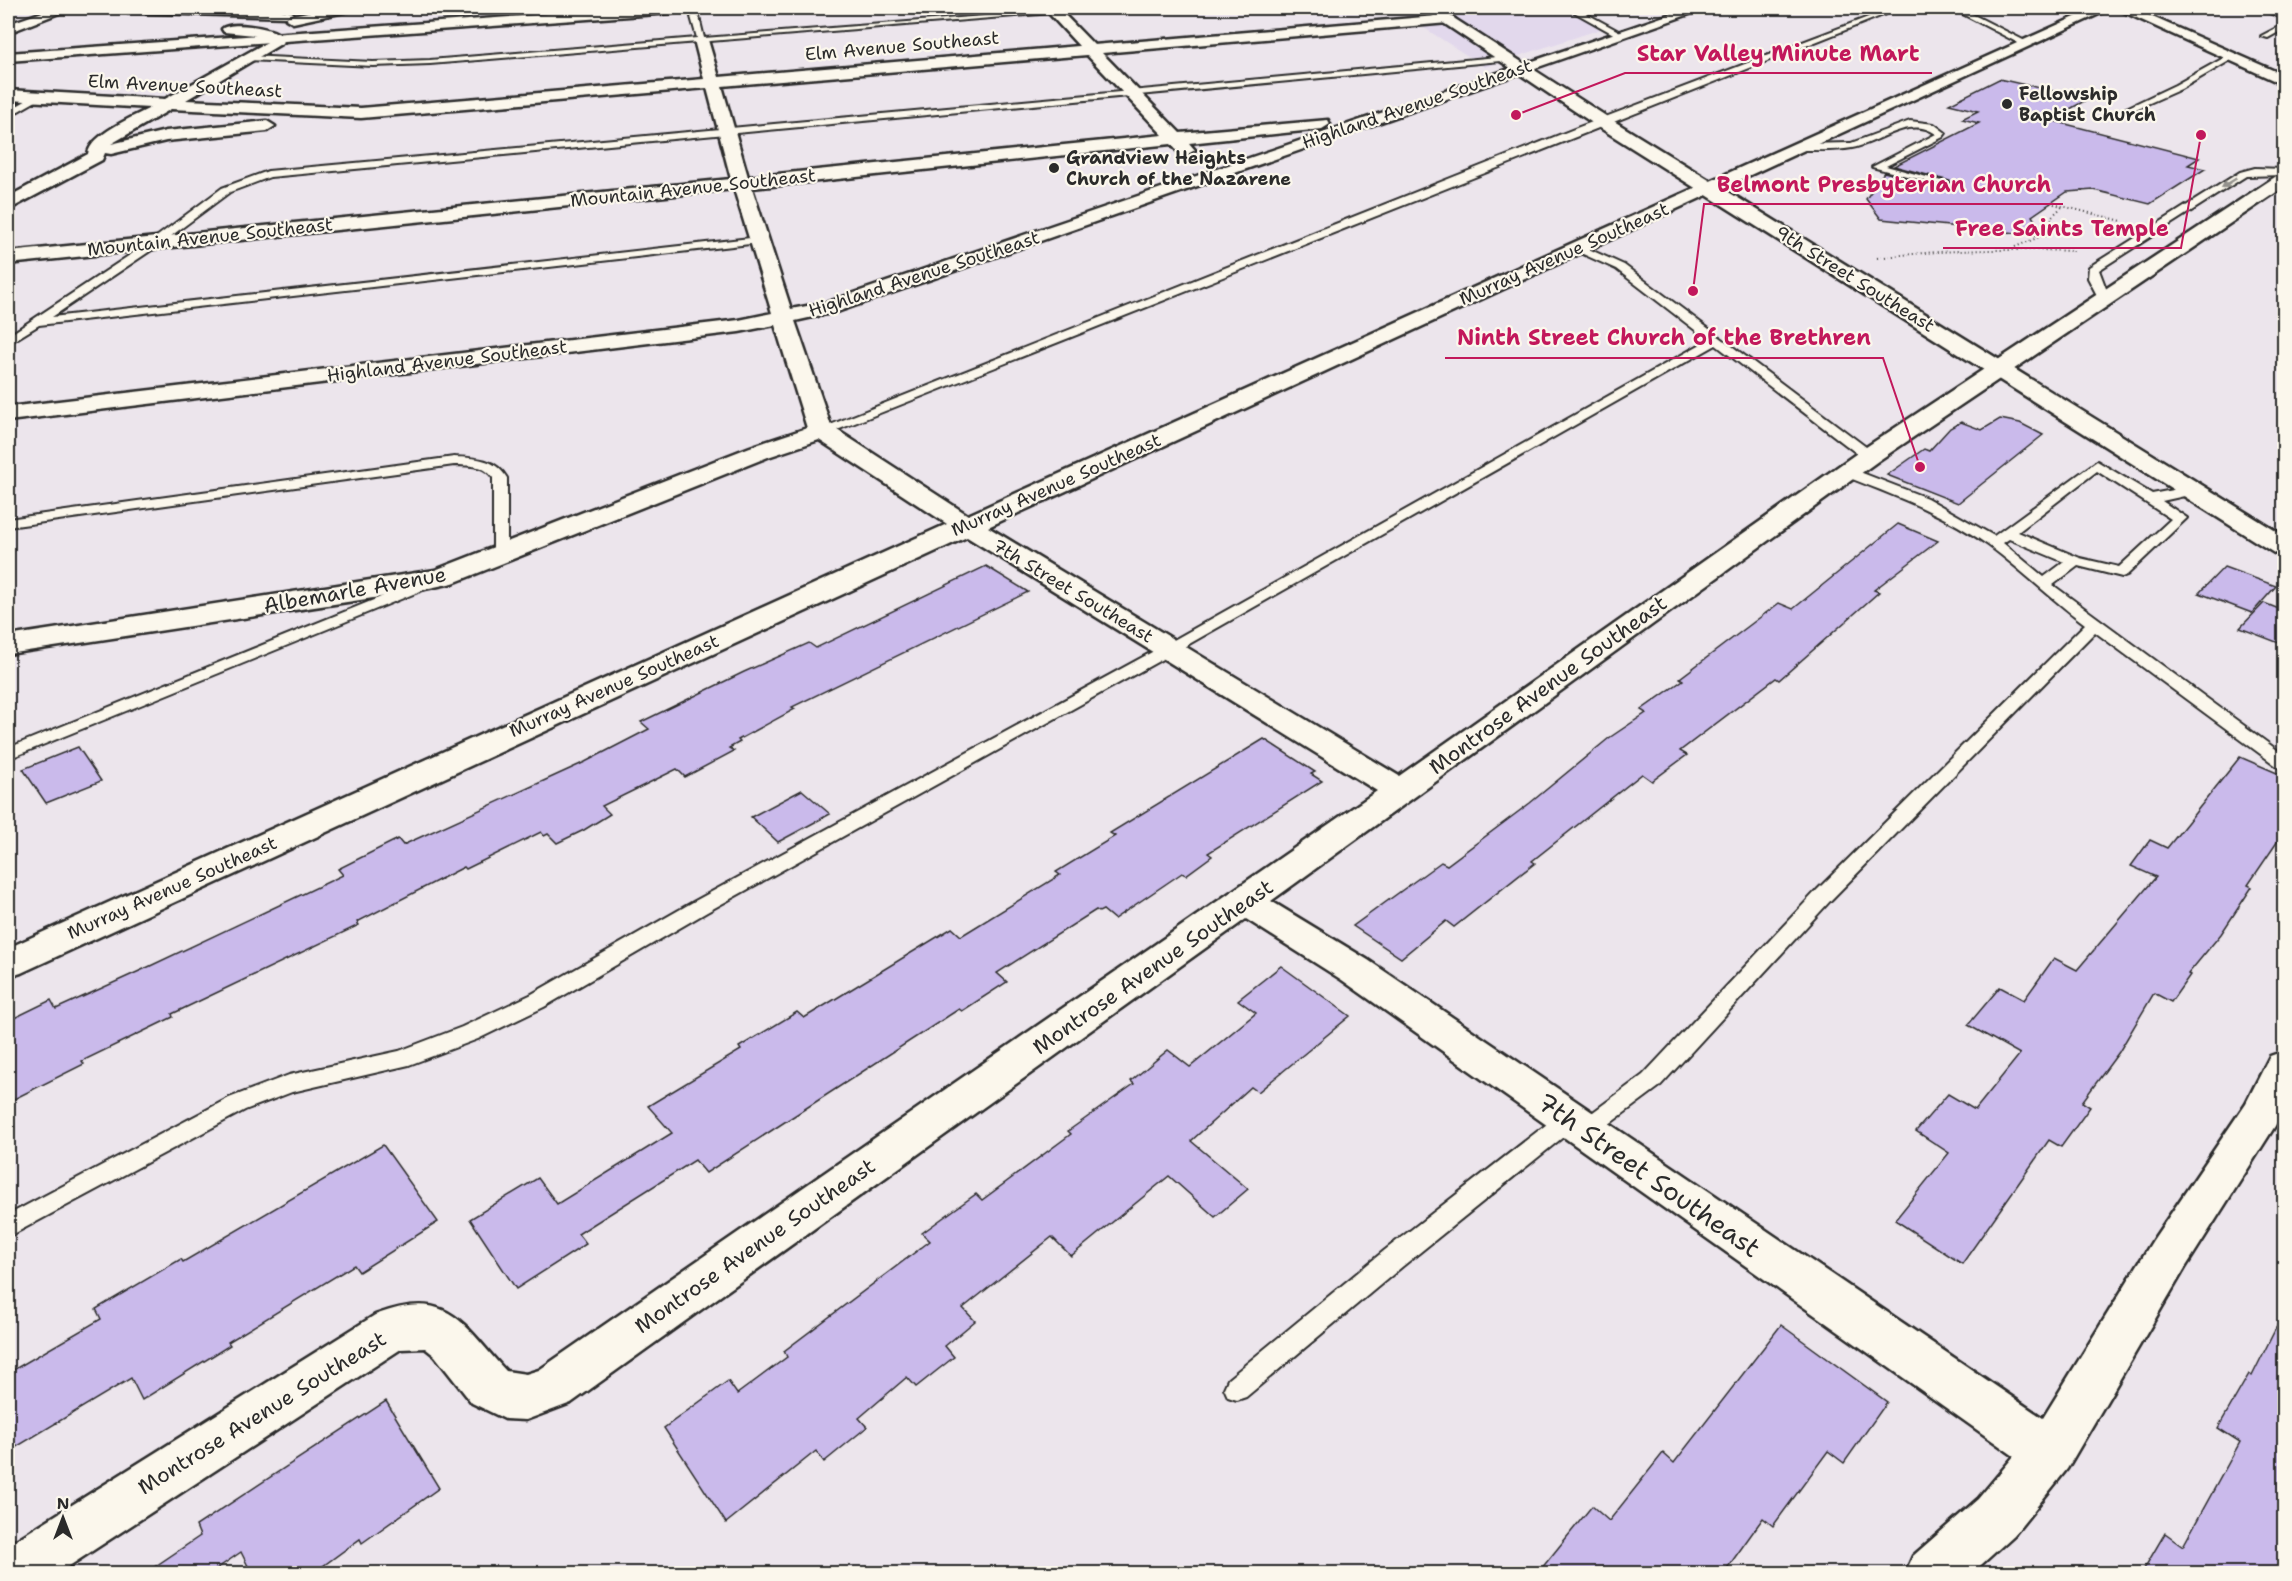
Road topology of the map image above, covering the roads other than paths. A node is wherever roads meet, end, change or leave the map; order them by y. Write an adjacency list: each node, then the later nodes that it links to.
1 (65, 8): 23 (street)
2 (123, 8): 14 (street)
3 (344, 8): 24 (street)
4 (357, 8): 22 (street)
5 (1109, 8): 15 (lane)
6 (1428, 8): 19 (street, 9th Street Southeast)
7 (1571, 8): 25 (lane)
8 (1700, 8): 25 (street, Highland Avenue Southeast)
9 (1897, 8): 46 (lane)
10 (1955, 8): 29 (lane)
11 (2105, 8): 29 (street, Murray Avenue Southeast)
12 (2122, 8): 33 (street)
13 (2261, 8): 18 (lane)
14 (211, 9): 17 (street)
15 (1053, 10): 28 (lane); 31 (street)
16 (690, 12): 20 (street); 28 (lane)
17 (286, 14)
18 (2284, 17)
19 (1448, 19): 31 (street, Elm Avenue Southeast); 35 (street, 9th Street Southeast)
20 (502, 21): 22 (street); 27 (street)
21 (2284, 26): 26 (lane)
22 (381, 28): 27 (street)
23 (8, 29)
24 (229, 30): 27 (street); 30 (street)
25 (1620, 34): 35 (street, Highland Avenue Southeast)
26 (2265, 36)
27 (276, 39): 32 (street); 34 (street)
28 (701, 40): 34 (lane); 37 (street)
29 (2027, 44): 49 (street, Murray Avenue Southeast)
30 (8, 49)
31 (1090, 49): 37 (street, Elm Avenue Southeast); 38 (street)
32 (8, 57)
33 (2232, 57): 36 (street); 42 (lane)
34 (248, 58): 41 (street)
35 (1514, 63): 38 (lane); 45 (street, Highland Avenue Southeast); 46 (street, 9th Street Southeast)
36 (2284, 80)
37 (712, 83): 43 (street, Elm Avenue Southeast); 47 (street)
38 (1133, 92): 47 (lane); 48 (street)
39 (8, 95): 40 (street, Elm Avenue Southeast)
40 (39, 97): 41 (street, Elm Avenue Southeast); 44 (lane)
41 (165, 104): 43 (street, Elm Avenue Southeast); 50 (street)
42 (2124, 111)
43 (361, 113): 50 (street, Elm Avenue Southeast)
44 (8, 114)
45 (1379, 118): 48 (street, Mountain Avenue Southeast); 52 (street, Highland Avenue Southeast)
46 (1604, 122): 56 (street, 9th Street Southeast); 69 (lane)
47 (726, 131): 54 (street); 59 (lane)
48 (1175, 139): 52 (street); 54 (street, Mountain Avenue Southeast)
49 (1802, 147): 55 (lane); 56 (street, Murray Avenue Southeast)
50 (96, 156): 57 (street)
51 (2284, 172): 62 (lane, one-way to 62)
52 (1212, 176): 63 (street, Highland Avenue Southeast)
53 (2284, 179): 62 (street, Montrose Avenue Southeast)
54 (741, 183): 58 (street); 59 (street, Mountain Avenue Southeast)
55 (1946, 185)
56 (1711, 188): 60 (street, Murray Avenue Southeast); 67 (street, 9th Street Southeast)
57 (8, 204)
58 (759, 240): 63 (street); 64 (lane)
59 (155, 243): 61 (street, Mountain Avenue Southeast); 64 (lane)
60 (1578, 248): 66 (lane); 75 (street, Murray Avenue Southeast)
61 (8, 258)
62 (2104, 299): 67 (street, Montrose Avenue Southeast)
63 (784, 318): 68 (street, Highland Avenue Southeast); 69 (street)
64 (36, 322): 65 (lane)
65 (8, 341)
66 (1715, 341): 70 (lane); 85 (lane)
67 (2000, 369): 70 (street, Montrose Avenue Southeast); 72 (street, 9th Street Southeast)
68 (8, 414)
69 (822, 431): 75 (street, 7th Street Southeast); 79 (street, Albemarle Avenue)
70 (1869, 456): 71 (street, Montrose Avenue Southeast)
71 (1847, 472): 77 (lane); 88 (street, Montrose Avenue Southeast)
72 (2193, 490): 73 (lane); 78 (street, 9th Street Southeast)
73 (2150, 499): 76 (lane); 80 (lane)
74 (8, 523): 79 (lane)
75 (967, 526): 85 (street, 7th Street Southeast); 90 (street, Murray Avenue Southeast)
76 (2007, 533): 77 (lane); 80 (lane)
77 (1994, 543): 82 (lane)
78 (2284, 547)
79 (500, 555): 81 (street, Albemarle Avenue)
80 (2075, 561): 82 (lane)
81 (443, 577): 84 (street, Albemarle Avenue); 86 (lane)
82 (2043, 585): 83 (lane)
83 (2094, 624): 87 (lane); 92 (lane)
84 (8, 645)
85 (1169, 649): 88 (street, 7th Street Southeast); 93 (lane)
86 (8, 754)
87 (2284, 763)
88 (1400, 791): 89 (street, Montrose Avenue Southeast)
89 (1245, 902): 92 (street, 7th Street Southeast); 96 (street, Montrose Avenue Southeast)
90 (8, 963)
91 (2284, 1067): 95 (street)
92 (1576, 1125): 94 (lane); 95 (street, 7th Street Southeast)
93 (8, 1227)
94 (1237, 1388)
95 (2050, 1452): 97 (street)
96 (9, 1574)
97 (1931, 1574)

